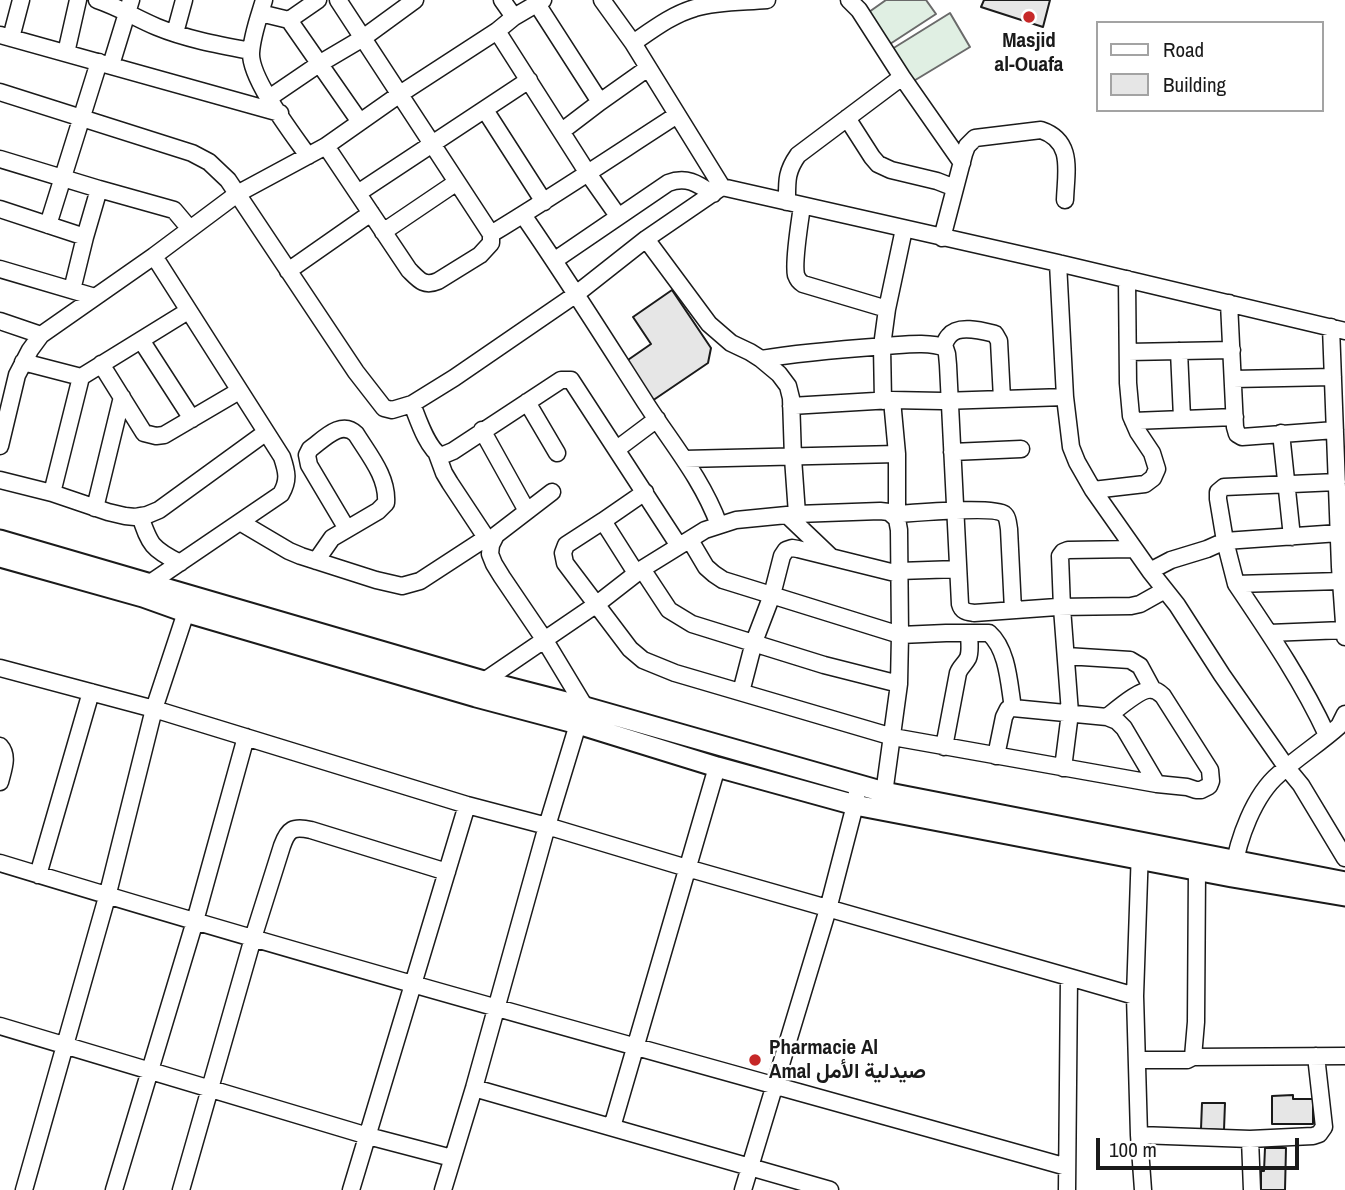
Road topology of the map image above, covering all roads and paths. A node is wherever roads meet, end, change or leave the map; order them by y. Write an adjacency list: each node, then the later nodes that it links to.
1 (21, 0): 19 (street)
2 (78, 0): 23 (street)
3 (97, 0): 13 (street)
4 (184, 0): 18 (street)
5 (318, 0): 16 (street)
6 (338, 0): 20 (street)
7 (415, 0): 20 (street)
8 (502, 0): 15 (street)
9 (602, 0): 21 (street)
10 (767, 0): 21 (street)
11 (849, 0): 27 (street)
12 (540, 2): 15 (street); 32 (street)
13 (129, 6): 18 (street); 24 (street)
14 (262, 6): 16 (street); 22 (street)
15 (514, 17): 17 (street)
16 (289, 20): 25 (street)
17 (497, 31): 28 (street); 30 (street)
18 (174, 33): 22 (street)
19 (5, 36): 23 (street)
20 (363, 38): 25 (street); 30 (street)
21 (632, 43): 26 (street)
22 (251, 51): 31 (street)
23 (66, 53): 24 (street)
24 (105, 64): 34 (street); 36 (street)
25 (319, 64): 31 (street); 38 (street)
26 (648, 68): 32 (street); 35 (street)
27 (902, 77): 37 (street); 44 (street)
28 (529, 80): 33 (street); 39 (street)
29 (0, 92): 36 (street)
30 (400, 94): 38 (street); 40 (street)
31 (269, 98): 34 (street)
32 (600, 102): 39 (street)
33 (485, 110): 40 (street); 54 (street)
34 (280, 113): 42 (street)
35 (677, 115): 45 (street); 50 (street)
36 (82, 118): 46 (street); 52 (street)
37 (847, 118): 48 (street); 55 (street)
38 (360, 122): 41 (street)
39 (562, 131): 45 (street)
40 (433, 144): 47 (street); 51 (street)
41 (326, 146): 42 (street); 51 (street)
42 (308, 156): 52 (street)
43 (0, 159): 46 (street)
44 (962, 163): 48 (street); 53 (street)
45 (587, 172): 54 (street); 59 (street)
46 (64, 178): 49 (street); 60 (street)
47 (457, 182): 63 (street); 64 (street)
48 (955, 188): 66 (street)
49 (99, 189): 61 (street); 65 (street)
50 (718, 190): 55 (street); 59 (street); 67 (street)
51 (358, 193): 57 (street)
52 (237, 194): 61 (street); 72 (street)
53 (1065, 200)
54 (544, 202): 58 (street)
55 (794, 204): 62 (street); 78 (street)
56 (0, 209): 60 (street)
57 (371, 213): 63 (street); 72 (street)
58 (523, 215): 64 (street); 69 (street)
59 (618, 216): 69 (street)
60 (48, 225): 65 (street)
61 (190, 229): 68 (street)
62 (904, 229): 66 (street); 78 (street)
63 (383, 232): 64 (street)
64 (491, 234)
65 (85, 237): 74 (street)
66 (942, 238): 70 (street)
67 (646, 239): 75 (street); 89 (street)
68 (154, 256): 76 (street); 79 (street)
69 (555, 260): 75 (street)
70 (1058, 263): 73 (street); 98 (street)
71 (0, 269): 74 (street)
72 (288, 271): 103 (street)
73 (1127, 279): 77 (street); 88 (street)
74 (72, 290): 76 (street)
75 (575, 295): 103 (street); 108 (street)
76 (95, 297): 82 (street)
77 (1229, 303): 81 (street); 86 (street)
78 (887, 309): 84 (street)
79 (188, 312): 83 (street); 96 (street)
80 (0, 321): 82 (street)
81 (1338, 329): 94 (street)
82 (41, 335): 91 (street)
83 (141, 340): 90 (street); 107 (street)
84 (882, 346): 85 (street); 89 (street); 100 (street)
85 (943, 347): 99 (street); 101 (street)
86 (1232, 350): 87 (street); 95 (street)
87 (1179, 351): 88 (street); 106 (street)
88 (1128, 352): 109 (street)
89 (761, 359): 104 (street)
90 (101, 364): 93 (street); 97 (street)
91 (20, 369): 92 (street); 93 (street); 110 (street)
92 (0, 371)
93 (80, 377): 130 (street)
94 (1333, 377): 95 (street); 112 (street)
95 (1233, 379): 105 (street)
96 (239, 391): 107 (street); 113 (street)
97 (122, 397): 107 (street); 131 (street)
98 (1065, 397): 99 (street); 127 (street)
99 (1002, 399): 101 (street)
100 (888, 400): 101 (street); 104 (street); 121 (street)
101 (949, 400): 118 (street)
102 (527, 402): 111 (street); 116 (street); 119 (street)
103 (412, 404): 120 (street)
104 (792, 406): 122 (street)
105 (1235, 417): 106 (street); 114 (street)
106 (1182, 418): 109 (street)
107 (192, 419)
108 (657, 419): 116 (street); 123 (street)
109 (1133, 421): 127 (street)
110 (2, 425): 115 (street)
111 (482, 430): 120 (street); 133 (street)
112 (1335, 430): 114 (street); 125 (street)
113 (265, 433): 135 (street); 138 (street)
114 (1281, 433): 126 (street)
115 (0, 446)
116 (617, 449): 129 (street)
117 (1021, 449): 118 (street)
118 (952, 452): 132 (street)
119 (557, 453)
120 (437, 454): 144 (street)
121 (897, 454): 122 (street); 136 (street)
122 (793, 458): 123 (street); 134 (street)
123 (684, 459): 139 (street)
124 (0, 480): 130 (street)
125 (1337, 482): 126 (street); 141 (street)
126 (1286, 484): 142 (street); 145 (street)
127 (1093, 490): 147 (street)
128 (552, 492): 133 (street)
129 (645, 492): 137 (street); 146 (street)
130 (51, 493): 131 (street)
131 (95, 508): 135 (street)
132 (955, 510): 136 (street); 152 (street); 164 (street)
133 (527, 511): 144 (street)
134 (792, 515): 136 (street); 139 (street); 149 (street)
135 (141, 516): 151 (street)
136 (897, 516): 155 (street)
137 (603, 520): 153 (street); 162 (street)
138 (240, 522): 150 (street); 151 (street)
139 (719, 524): 146 (street)
140 (347, 529): 140 (street); 150 (street)
141 (1339, 533): 142 (street); 156 (street)
142 (1292, 537): 145 (street)
143 (0, 540): 158 (main road)
144 (488, 541): 150 (street); 170 (street)
145 (1225, 541): 154 (street); 157 (street)
146 (685, 543): 153 (street); 160 (street)
147 (1134, 549): 154 (street); 163 (street)
148 (0, 557): 158 (main road)
149 (832, 557): 155 (street); 160 (street)
150 (316, 561)
151 (180, 563): 158 (street)
152 (958, 569): 155 (street); 164 (street)
153 (639, 571): 162 (street); 171 (street)
154 (1150, 571): 159 (street)
155 (899, 572): 168 (street)
156 (1341, 581): 157 (street); 165 (street)
157 (1236, 584): 166 (street)
158 (146, 590): 161 (main road)
159 (1165, 590): 163 (street); 193 (street)
160 (772, 595): 168 (street); 171 (street)
161 (189, 604): 175 (main road); 180 (street)
162 (597, 604): 170 (street); 178 (street)
163 (1062, 608): 164 (street); 172 (street)
164 (1013, 610)
165 (1345, 630): 166 (street); 169 (street)
166 (1269, 632): 185 (street)
167 (969, 633): 168 (street); 179 (street); 189 (street)
168 (900, 635): 174 (street)
169 (1345, 637)
170 (544, 639): 175 (street); 183 (street)
171 (754, 642): 174 (street); 178 (street)
172 (1066, 656): 176 (street); 181 (street)
173 (0, 668): 177 (street)
174 (899, 684): 187 (street)
175 (480, 689): 183 (main road)
176 (1153, 690): 184 (street); 195 (street)
177 (91, 692): 180 (street); 207 (street)
178 (741, 692): 187 (street)
179 (1013, 708): 181 (street); 190 (street)
180 (154, 709): 186 (street); 209 (street)
181 (1070, 713): 184 (street); 192 (street)
182 (1345, 715): 185 (street)
183 (581, 716): 191 (main road); 196 (main road); 199 (street)
184 (1107, 716): 195 (street)
185 (1328, 735): 193 (street)
186 (246, 737): 198 (street); 212 (street)
187 (892, 737): 189 (street); 197 (street)
188 (0, 746): 194 (street)
189 (944, 747): 190 (street)
190 (996, 756): 192 (street)
191 (717, 767): 196 (main road); 203 (street)
192 (1063, 768): 195 (street)
193 (1287, 768): 201 (street); 204 (street)
194 (0, 782)
195 (1157, 785)
196 (856, 795): 197 (main road); 211 (street)
197 (883, 801): 200 (main road)
198 (467, 805): 199 (street); 206 (street)
199 (547, 826): 203 (street); 217 (street)
200 (1139, 851): 204 (main road); 205 (main road); 216 (street)
201 (1345, 858)
202 (0, 863): 207 (street)
203 (687, 868): 211 (street); 220 (street)
204 (1234, 868): 205 (main road); 208 (main road); 210 (main road)
205 (1197, 870): 223 (street)
206 (447, 872): 213 (street); 215 (street)
207 (38, 875): 209 (street)
208 (1345, 881)
209 (107, 897): 212 (street); 219 (street)
210 (1345, 897)
211 (828, 909): 214 (street); 226 (street)
212 (195, 921): 213 (street); 225 (street)
213 (253, 938): 215 (street); 228 (street)
214 (1069, 977): 216 (street); 235 (street)
215 (412, 985): 217 (street); 231 (street)
216 (1135, 996): 224 (street)
217 (495, 1008): 220 (street); 227 (street)
218 (0, 1026): 219 (street)
219 (65, 1046): 225 (street); 236 (street)
220 (635, 1046): 226 (street); 229 (street)
221 (1316, 1056): 222 (street); 223 (street); 232 (street)
222 (1345, 1056)
223 (1193, 1057): 224 (street)
224 (1137, 1060): 230 (street)
225 (149, 1070): 228 (street); 237 (street)
226 (774, 1085): 234 (street); 235 (street)
227 (474, 1088): 229 (street); 233 (street)
228 (211, 1089): 231 (street); 238 (street)
229 (612, 1127): 234 (street)
230 (1139, 1135): 232 (street); 244 (street)
231 (368, 1136): 233 (street); 239 (street)
232 (1250, 1139): 245 (street)
233 (452, 1158): 240 (street)
234 (750, 1167): 241 (street); 242 (street)
235 (1067, 1167): 243 (street)
236 (24, 1190)
237 (114, 1190)
238 (181, 1190)
239 (351, 1190)
240 (443, 1190)
241 (743, 1190)
242 (829, 1190)
243 (1067, 1190)
244 (1143, 1190)
245 (1252, 1190)

